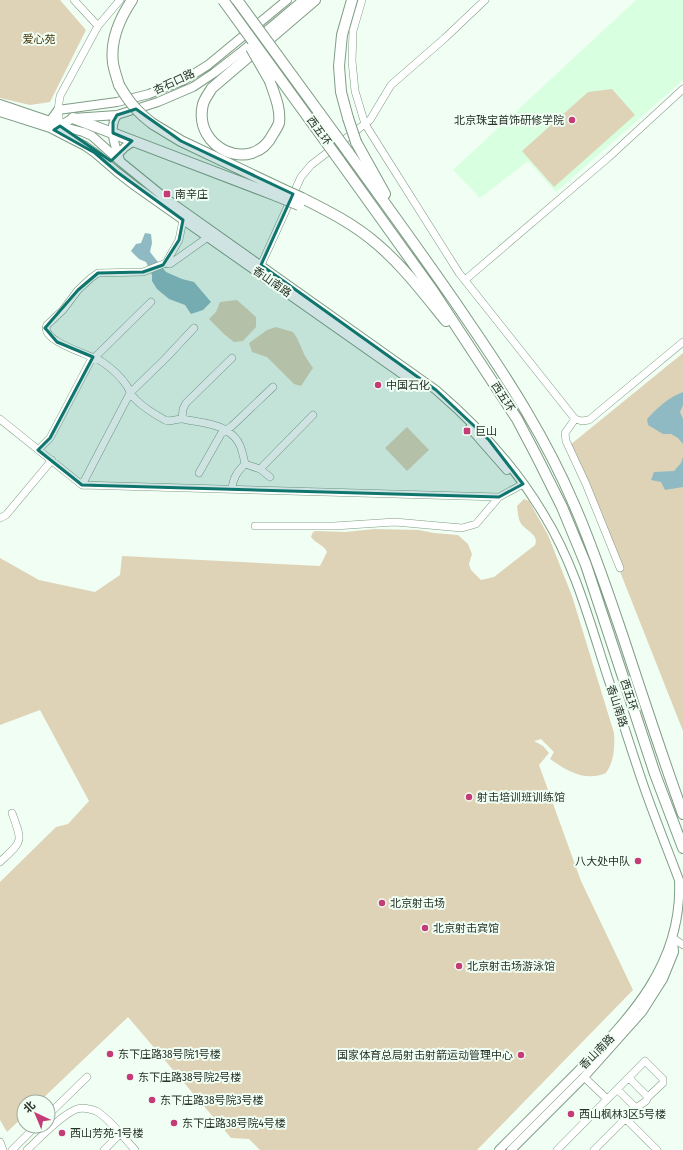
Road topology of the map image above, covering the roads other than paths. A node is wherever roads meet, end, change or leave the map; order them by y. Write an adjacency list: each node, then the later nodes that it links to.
1 (74, 0): 13 (street)
2 (120, 0): 13 (street)
3 (132, 0): 26 (highway, bridge)
4 (223, 0): 12 (highway, 西五环, bridge)
5 (237, 0): 28 (highway, 西五环, bridge)
6 (288, 0): 16 (main road, 杏石口路)
7 (304, 0): 18 (main road, 杏石口路)
8 (315, 0): 12 (highway, bridge)
9 (352, 0): 28 (highway, bridge)
10 (362, 0): 20 (street)
11 (485, 0): 20 (street)
12 (230, 10): 36 (highway, 西五环, bridge)
13 (98, 26): 16 (street)
14 (683, 88): 32 (street)
15 (0, 104): 21 (main road, 香山南路)
16 (58, 110): 21 (main road)
17 (0, 112): 21 (main road, 香山南路)
18 (117, 115): 19 (main road, 杏石口路); 22 (main road)
19 (73, 118): 21 (main road); 22 (highway)
20 (365, 124): 31 (street); 32 (street)
21 (53, 126): 24 (main road, 香山南路); 25 (main road, 香山南路); 27 (main road, 香山南路)
22 (113, 133): 23 (highway); 24 (main road)
23 (134, 142): 24 (main road); 26 (highway)
24 (119, 158): 25 (main road, 香山南路)
25 (142, 180): 31 (main road, 香山南路)
26 (280, 192): 36 (highway, bridge)
27 (183, 220): 29 (main road, 香山南路); 30 (street)
28 (405, 231): 60 (highway, 西五环)
29 (208, 237): 30 (street); 52 (main road, 香山南路)
30 (164, 264): 37 (street)
31 (261, 265): 52 (main road, 香山南路)
32 (465, 280): 44 (street)
33 (151, 302): 37 (street)
34 (194, 328): 40 (street)
35 (683, 342): 44 (street)
36 (475, 354): 61 (highway, 西五环)
37 (94, 358): 40 (street); 46 (street)
38 (232, 358): 43 (street)
39 (273, 387): 45 (street)
40 (130, 393): 43 (street); 53 (street)
41 (313, 415): 49 (street)
42 (0, 419): 46 (street)
43 (182, 419): 45 (street)
44 (575, 419): 58 (street)
45 (226, 430): 48 (street); 50 (street)
46 (38, 450): 47 (street)
47 (52, 460): 53 (street); 56 (street)
48 (245, 464): 49 (street); 54 (street)
49 (260, 469): 51 (street)
50 (199, 473)
51 (270, 477)
52 (523, 484): 55 (street); 63 (main road, 香山南路)
53 (82, 485): 54 (street)
54 (232, 489): 55 (street)
55 (499, 497): 57 (street)
56 (0, 518)
57 (254, 526)
58 (620, 568)
59 (12, 813): 62 (street)
60 (683, 814)
61 (683, 848)
62 (0, 862)
63 (673, 938): 64 (street); 66 (main road, 香山南路); 82 (main road, 香山南路)
64 (683, 946)
65 (87, 1077): 71 (street)
66 (584, 1077): 70 (street); 83 (main road, 香山南路)
67 (628, 1078): 68 (street); 69 (street); 69 (street)
68 (617, 1089): 70 (street); 72 (street)
69 (648, 1097): 72 (street)
70 (607, 1099): 84 (street)
71 (56, 1107)
72 (636, 1108): 73 (street)
73 (626, 1119): 85 (street); 86 (street)
74 (28, 1134): 78 (street)
75 (120, 1134): 79 (street); 80 (street); 81 (street)
76 (0, 1142): 77 (street)
77 (4, 1150)
78 (12, 1150)
79 (27, 1150)
80 (104, 1150)
81 (135, 1150)
82 (499, 1150)
83 (511, 1150)
84 (556, 1150)
85 (594, 1150)
86 (657, 1150)

